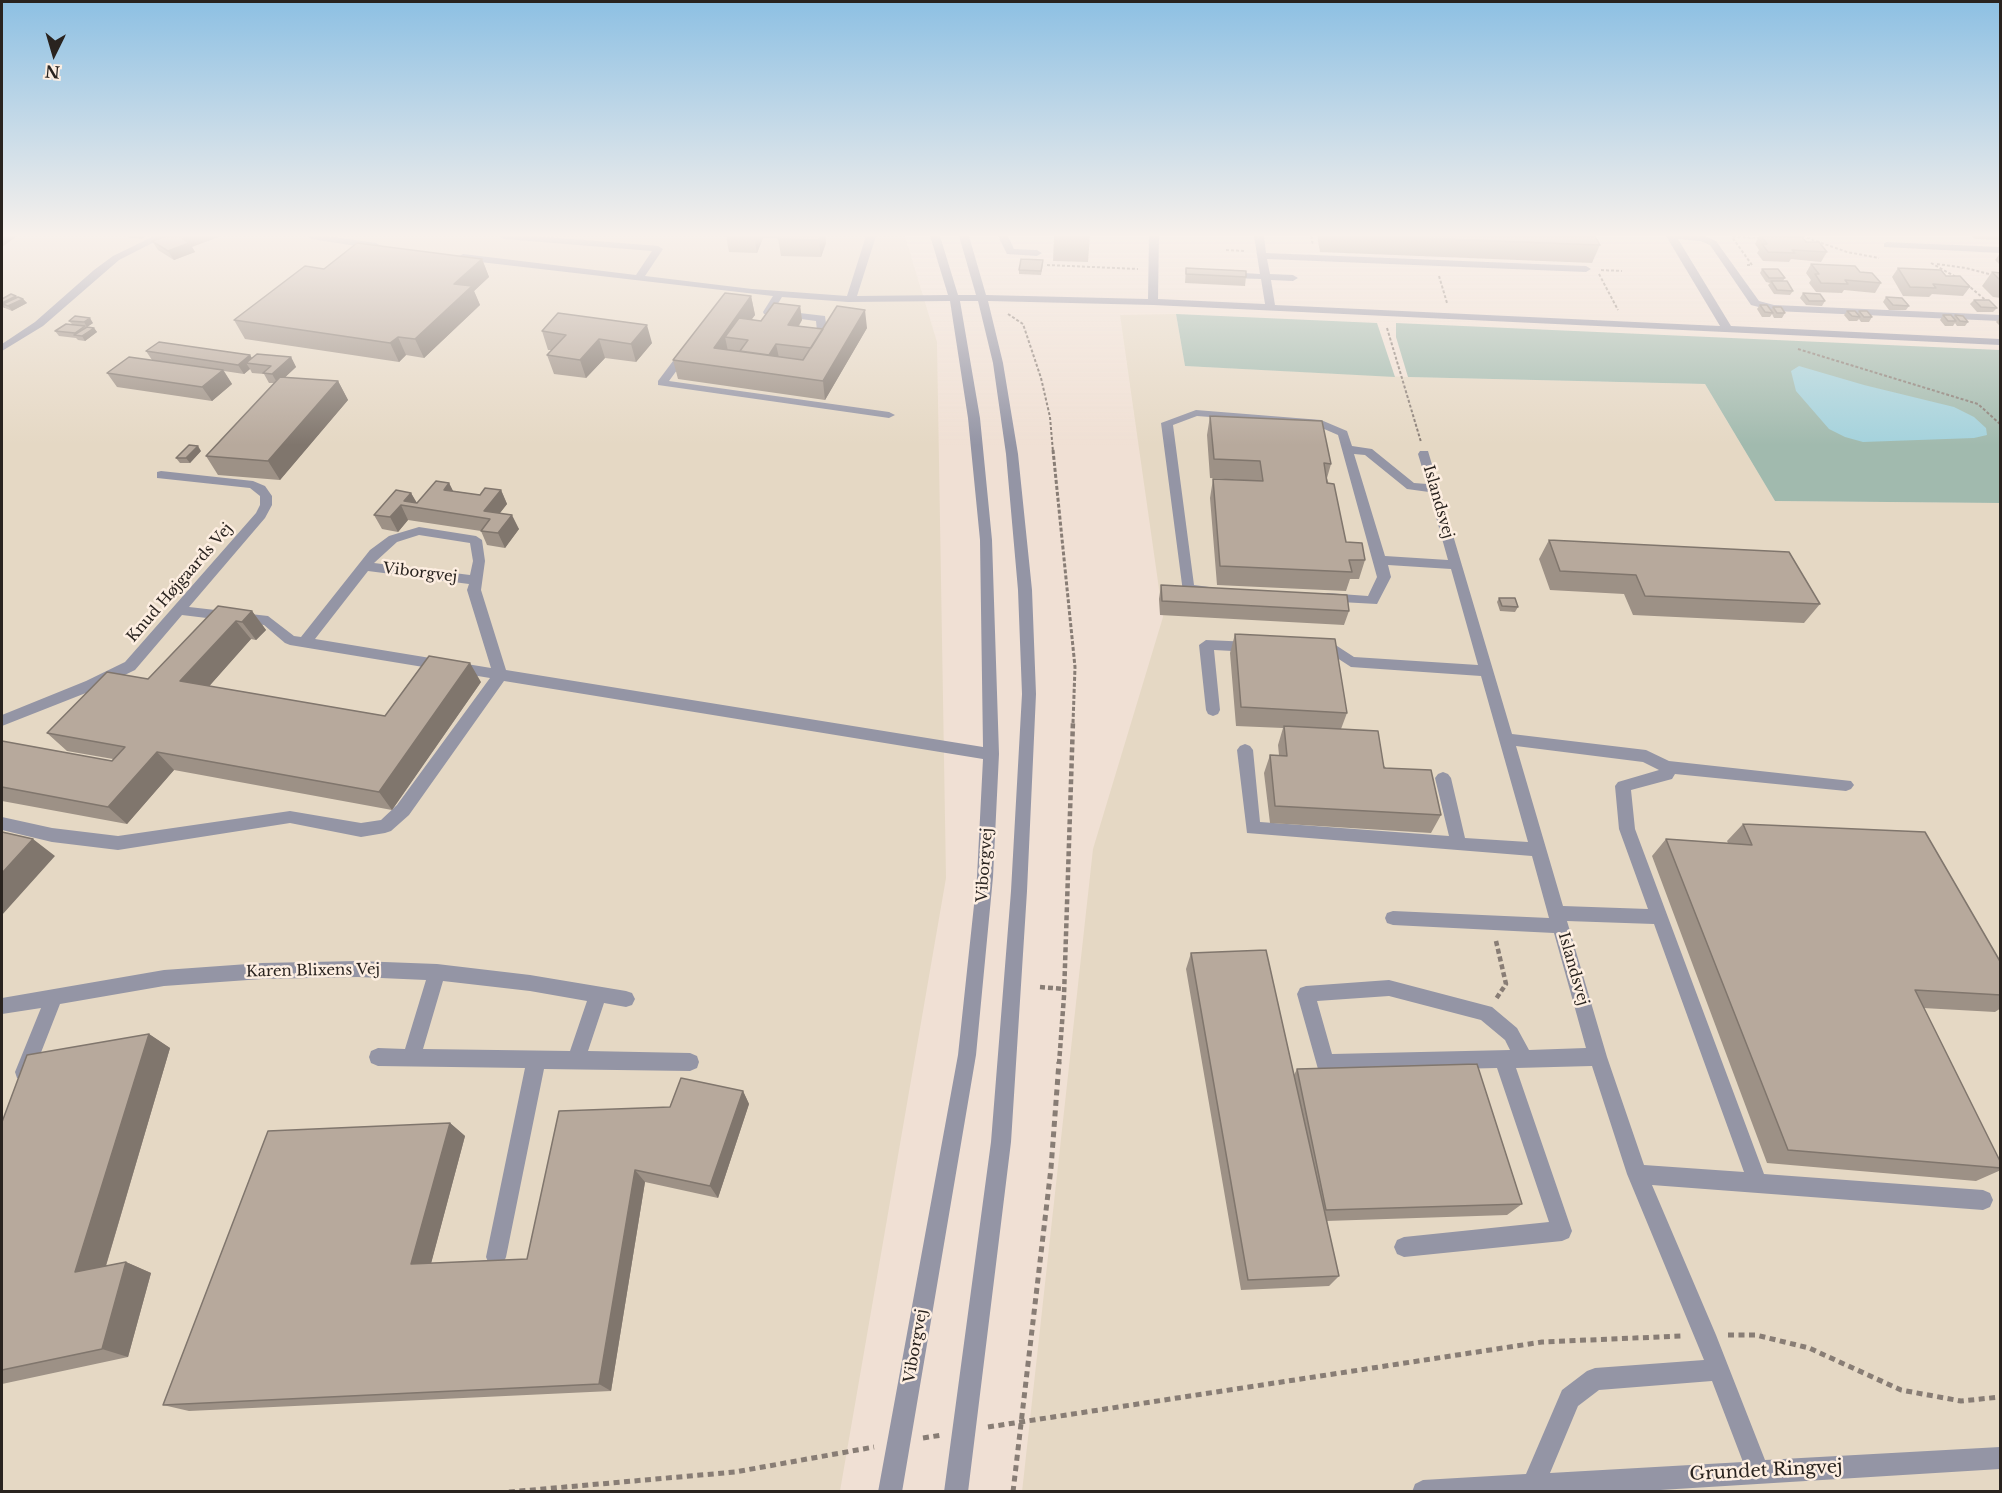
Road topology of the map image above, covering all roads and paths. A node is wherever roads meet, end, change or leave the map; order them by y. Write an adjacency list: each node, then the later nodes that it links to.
1 (59, 306): 23 (street)
2 (772, 306): 19 (street)
3 (955, 306): 46 (street, Viborgvej)
4 (985, 306): 82 (street)
5 (1239, 306): 11 (street)
6 (1448, 306): 15 (path)
7 (1615, 306): 17 (path)
8 (1713, 306): 18 (street)
9 (1765, 306): 16 (street)
10 (1990, 306): 12 (path)
11 (1270, 307): 14 (street)
12 (1994, 309)
13 (1004, 312): 59 (path)
14 (1382, 312): 15 (street); 27 (path)
15 (1451, 316): 17 (street)
16 (2001, 318)
17 (1625, 324): 18 (street)
18 (1727, 328): 21 (street)
19 (822, 331)
20 (697, 337): 24 (street)
21 (2001, 342)
22 (1792, 347): 25 (path)
23 (2, 348)
24 (889, 415)
25 (2001, 424)
26 (1347, 449): 29 (street); 30 (street); 34 (street)
27 (1424, 454): 29 (street, Islandsvej)
28 (161, 476): 36 (street, Knud Højgaards Vej)
29 (1434, 489): 31 (street, Islandsvej)
30 (1380, 560): 31 (street); 35 (street)
31 (1455, 565): 40 (street, Islandsvej)
32 (365, 566): 33 (street, Viborgvej); 33 (street); 37 (street)
33 (476, 580): 41 (street)
34 (1222, 592)
35 (1314, 598)
36 (179, 610): 37 (street); 43 (street, Knud Højgaards Vej)
37 (305, 642): 41 (street)
38 (1264, 647): 42 (street)
39 (1299, 648): 40 (street)
40 (1487, 671): 44 (street, Islandsvej)
41 (500, 675): 46 (street); 50 (street)
42 (1213, 710)
43 (2, 721)
44 (1506, 739): 47 (street); 52 (street, Islandsvej)
45 (1245, 750): 51 (street)
46 (991, 754): 83 (street, Viborgvej)
47 (1666, 767): 49 (street); 53 (street)
48 (1443, 778): 51 (street)
49 (1846, 785)
50 (2, 824)
51 (1459, 844): 52 (street)
52 (1538, 850): 55 (street, Islandsvej)
53 (1661, 916): 55 (street); 74 (street)
54 (1393, 918): 56 (street)
55 (1558, 919): 56 (street); 67 (street, Islandsvej)
56 (1492, 923): 64 (path)
57 (437, 972): 60 (street, Karen Blixens Vej); 61 (street, Karen Blixens Vej); 66 (street)
58 (1040, 987): 59 (path)
59 (1064, 989): 81 (path)
60 (598, 994): 62 (street, Karen Blixens Vej); 70 (street)
61 (54, 997): 63 (street, Karen Blixens Vej); 72 (street)
62 (626, 999)
63 (2, 1006)
64 (1486, 1013): 68 (street); 68 (street)
65 (378, 1057): 66 (street)
66 (411, 1058): 69 (street)
67 (1598, 1058): 68 (street); 73 (street, Islandsvej)
68 (1514, 1059): 76 (street)
69 (536, 1060): 70 (street); 77 (street)
70 (576, 1060): 71 (street)
71 (690, 1062)
72 (19, 1084)
73 (1637, 1174): 74 (street); 78 (street, Islandsvej)
74 (1758, 1183): 75 (street)
75 (1983, 1200)
76 (1404, 1247)
77 (496, 1257)
78 (1704, 1335): 79 (street, Islandsvej); 80 (path); 81 (path)
79 (1719, 1370): 85 (street, Islandsvej); 86 (street)
80 (2001, 1397)
81 (1021, 1421): 82 (path); 90 (path)
82 (964, 1431): 83 (path); 89 (street)
83 (899, 1443): 87 (path); 88 (street, Viborgvej)
84 (2001, 1458): 85 (street, Grundet Ringvej)
85 (1758, 1471): 86 (street, Grundet Ringvej)
86 (1534, 1484): 91 (street, Grundet Ringvej)
87 (509, 1491)
88 (890, 1491)
89 (956, 1491)
90 (1013, 1491)
91 (1424, 1491)

